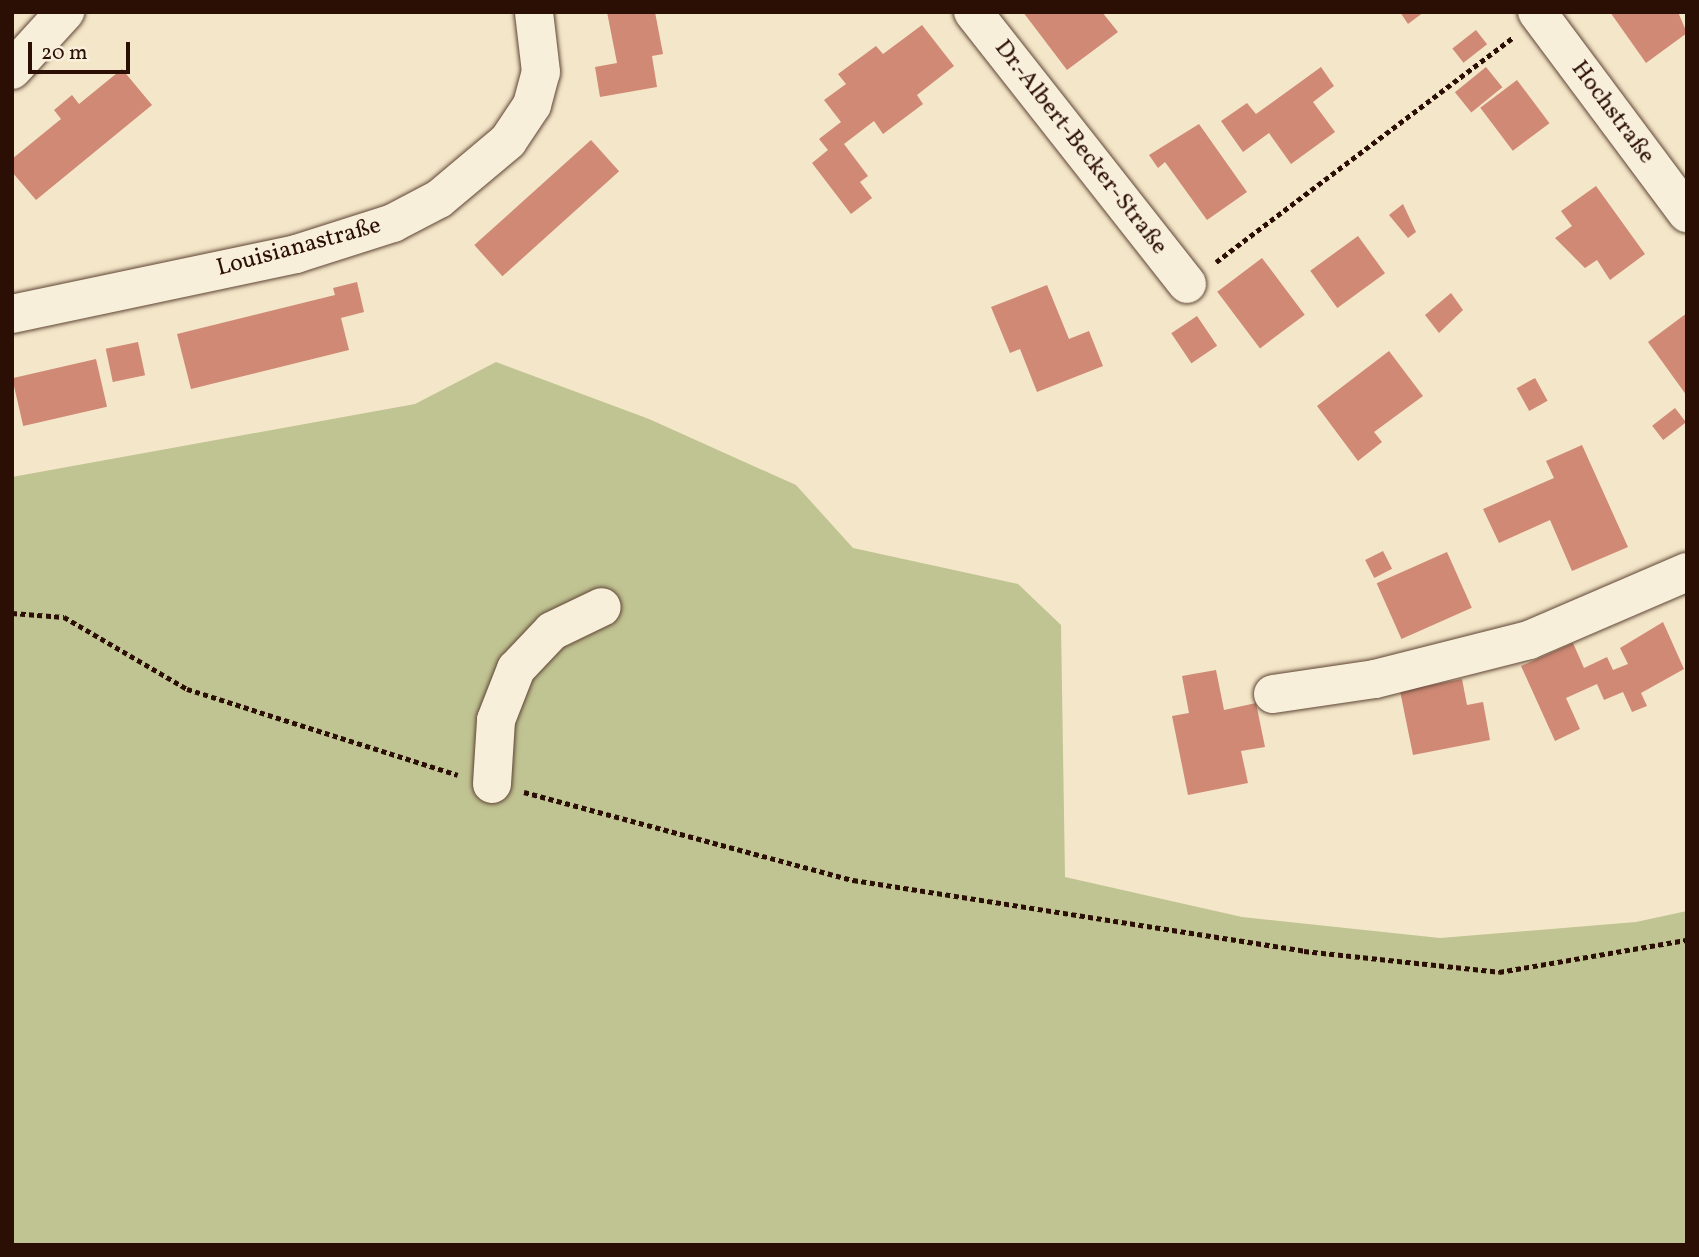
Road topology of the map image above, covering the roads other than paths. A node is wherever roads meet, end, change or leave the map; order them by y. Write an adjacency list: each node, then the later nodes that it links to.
1 (65, 12): 5 (street)
2 (534, 12): 8 (street, Louisianastraße)
3 (973, 12): 7 (street, Dr.-Albert-Becker-Straße)
4 (1538, 14): 6 (street, Hochstraße)
5 (12, 70)
6 (1687, 213)
7 (1187, 284)
8 (12, 314)
9 (1687, 572): 11 (street)
10 (602, 607): 12 (street)
11 (1273, 694)
12 (492, 784)

